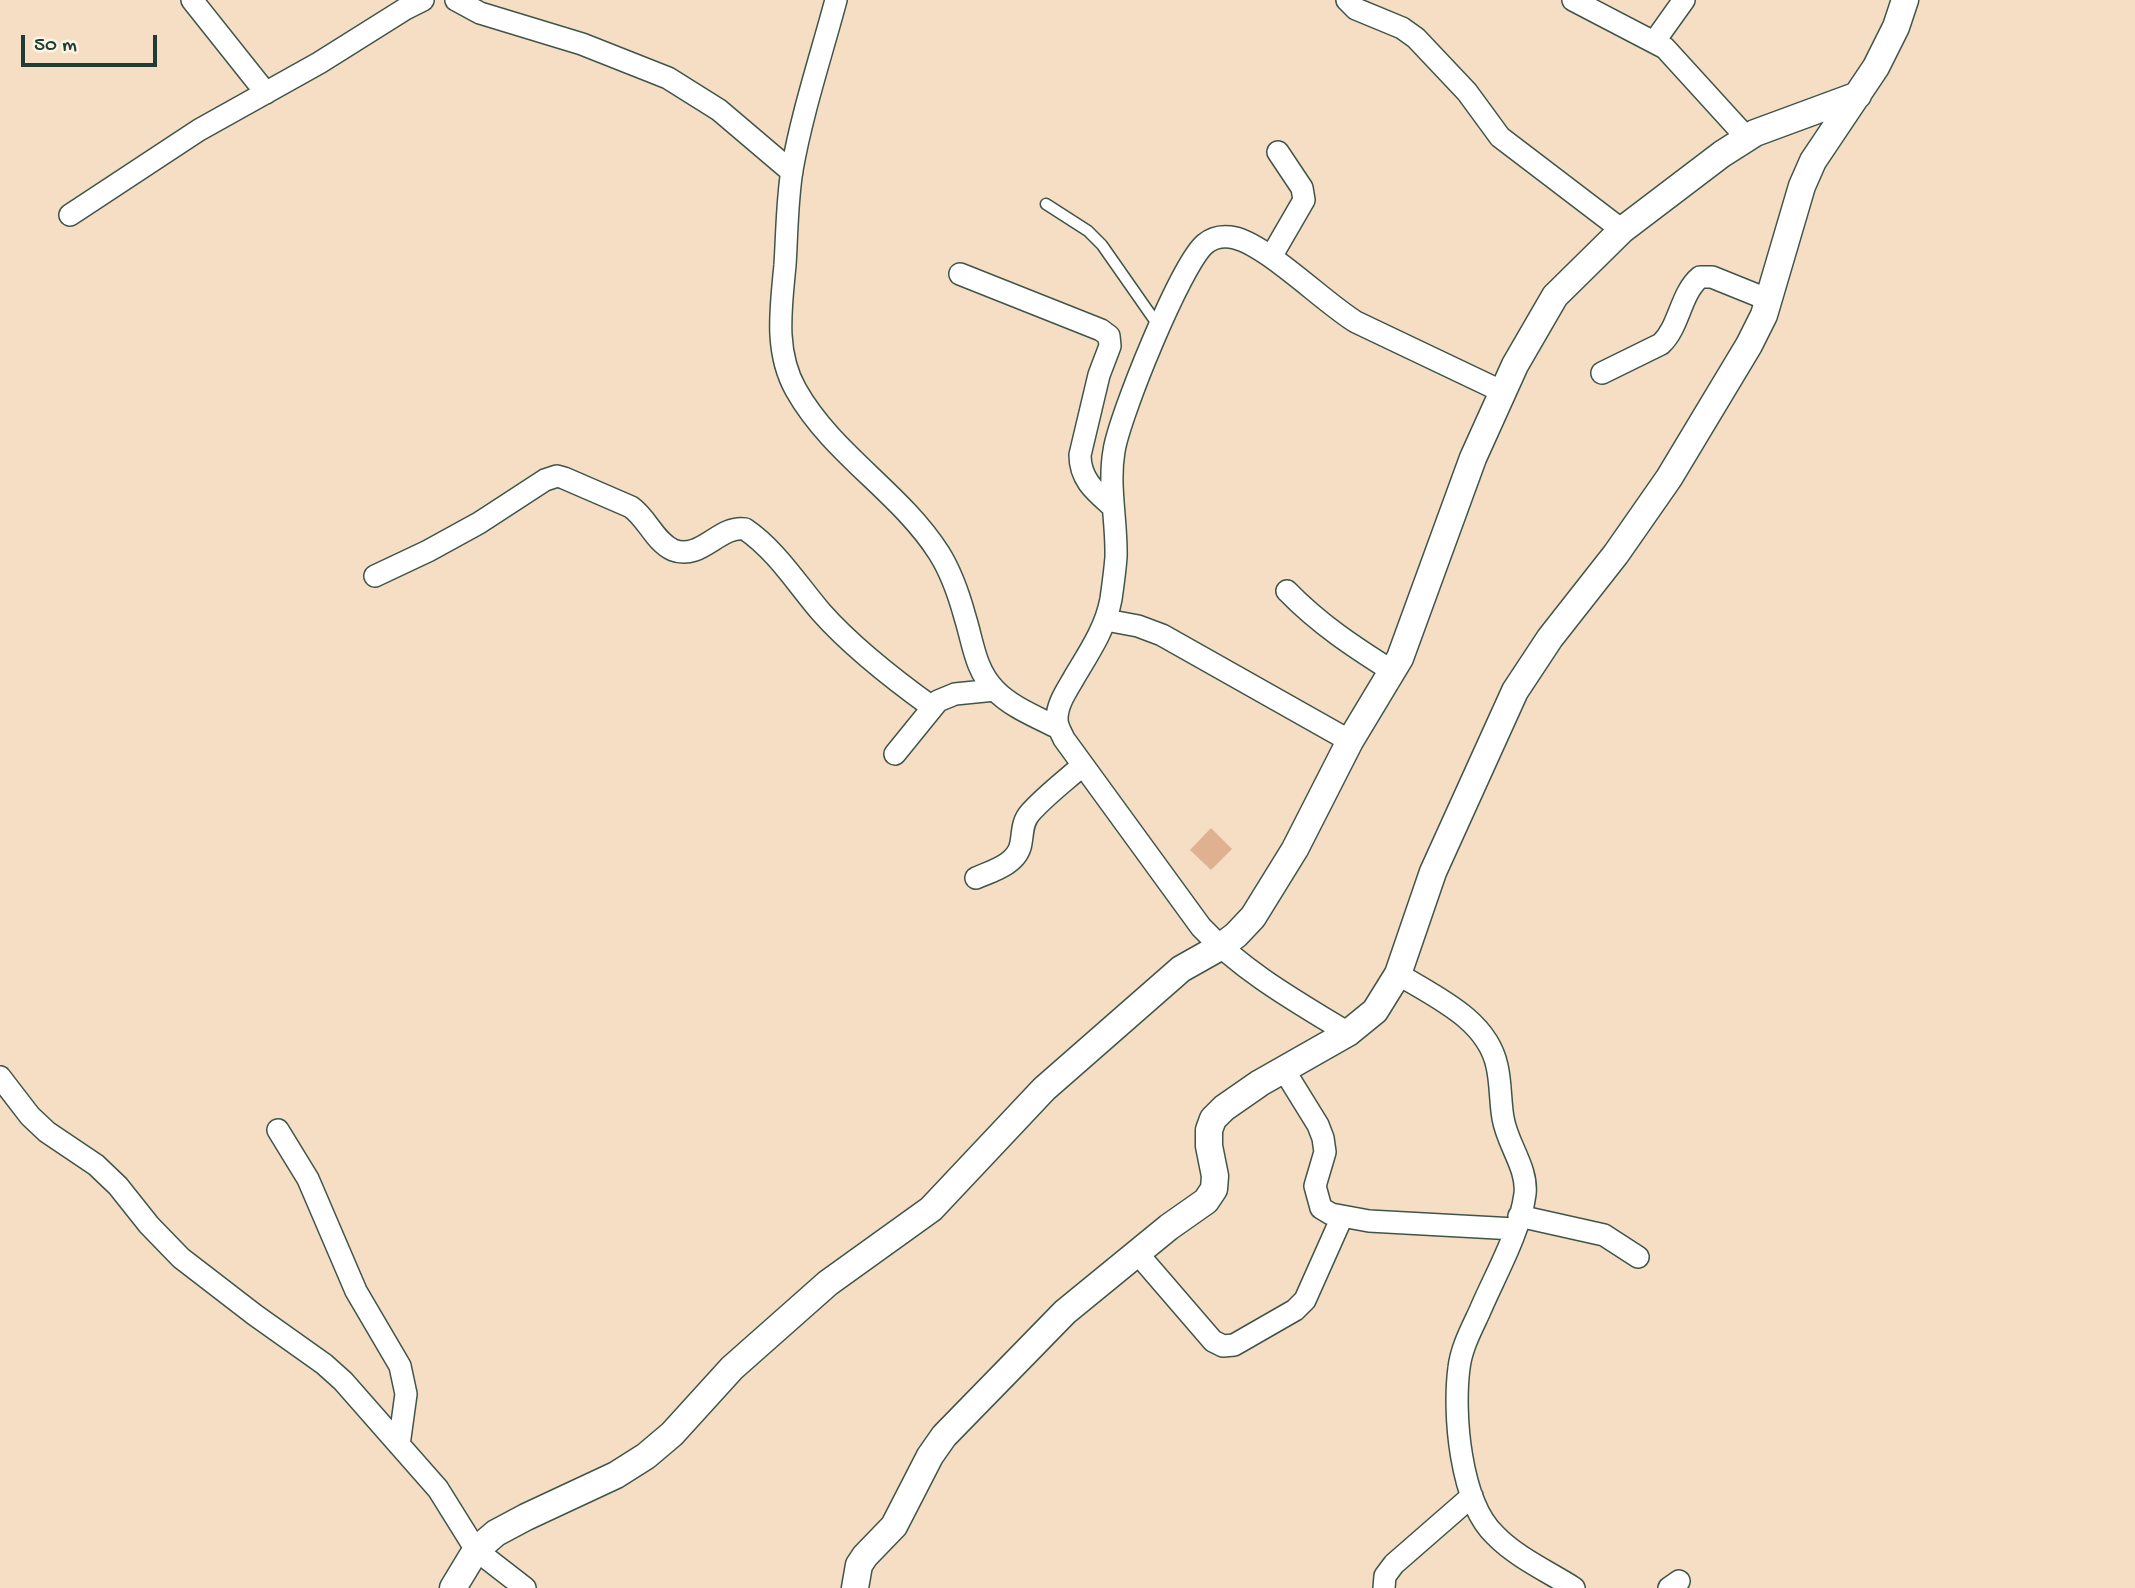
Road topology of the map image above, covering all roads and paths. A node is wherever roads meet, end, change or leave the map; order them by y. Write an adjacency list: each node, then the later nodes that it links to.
1 (192, 0): 10 (street)
2 (423, 0): 10 (street)
3 (456, 0): 14 (street)
4 (836, 0): 14 (street)
5 (1347, 0): 17 (street)
6 (1573, 0): 9 (street)
7 (1684, 0): 9 (street)
8 (1900, 2): 11 (street)
9 (1654, 42): 12 (street)
10 (266, 93): 16 (street)
11 (1858, 95): 12 (street); 20 (street)
12 (1747, 138): 17 (street)
13 (1278, 152): 18 (street)
14 (792, 172): 29 (street)
15 (1046, 204): 21 (lane)
16 (70, 215)
17 (1622, 230): 23 (street)
18 (1271, 257): 21 (street); 23 (street)
19 (960, 274): 24 (street)
20 (1769, 300): 22 (street); 37 (street)
21 (1160, 328): 24 (street)
22 (1602, 373)
23 (1503, 392): 28 (street)
24 (1113, 507): 27 (street)
25 (375, 576): 30 (street)
26 (1287, 591): 28 (street)
27 (1106, 620): 31 (street); 32 (street)
28 (1392, 671): 32 (street)
29 (995, 690): 30 (street); 31 (street)
30 (932, 707): 33 (street)
31 (1058, 728): 34 (street)
32 (1350, 741): 36 (street)
33 (895, 754)
34 (1083, 765): 35 (street); 36 (street)
35 (976, 878)
36 (1220, 947): 38 (street); 48 (street)
37 (1398, 974): 38 (street); 43 (street)
38 (1348, 1033): 39 (street)
39 (1284, 1070): 42 (street); 44 (street)
40 (0, 1077): 46 (street)
41 (278, 1130): 46 (street)
42 (1342, 1217): 43 (street); 44 (street)
43 (1517, 1223): 45 (street); 47 (street)
44 (1138, 1254): 51 (street)
45 (1639, 1257)
46 (399, 1445): 48 (street)
47 (1472, 1496): 52 (street); 53 (street)
48 (476, 1550): 49 (street); 50 (street)
49 (453, 1588)
50 (525, 1588)
51 (855, 1588)
52 (1384, 1588)
53 (1574, 1588)

